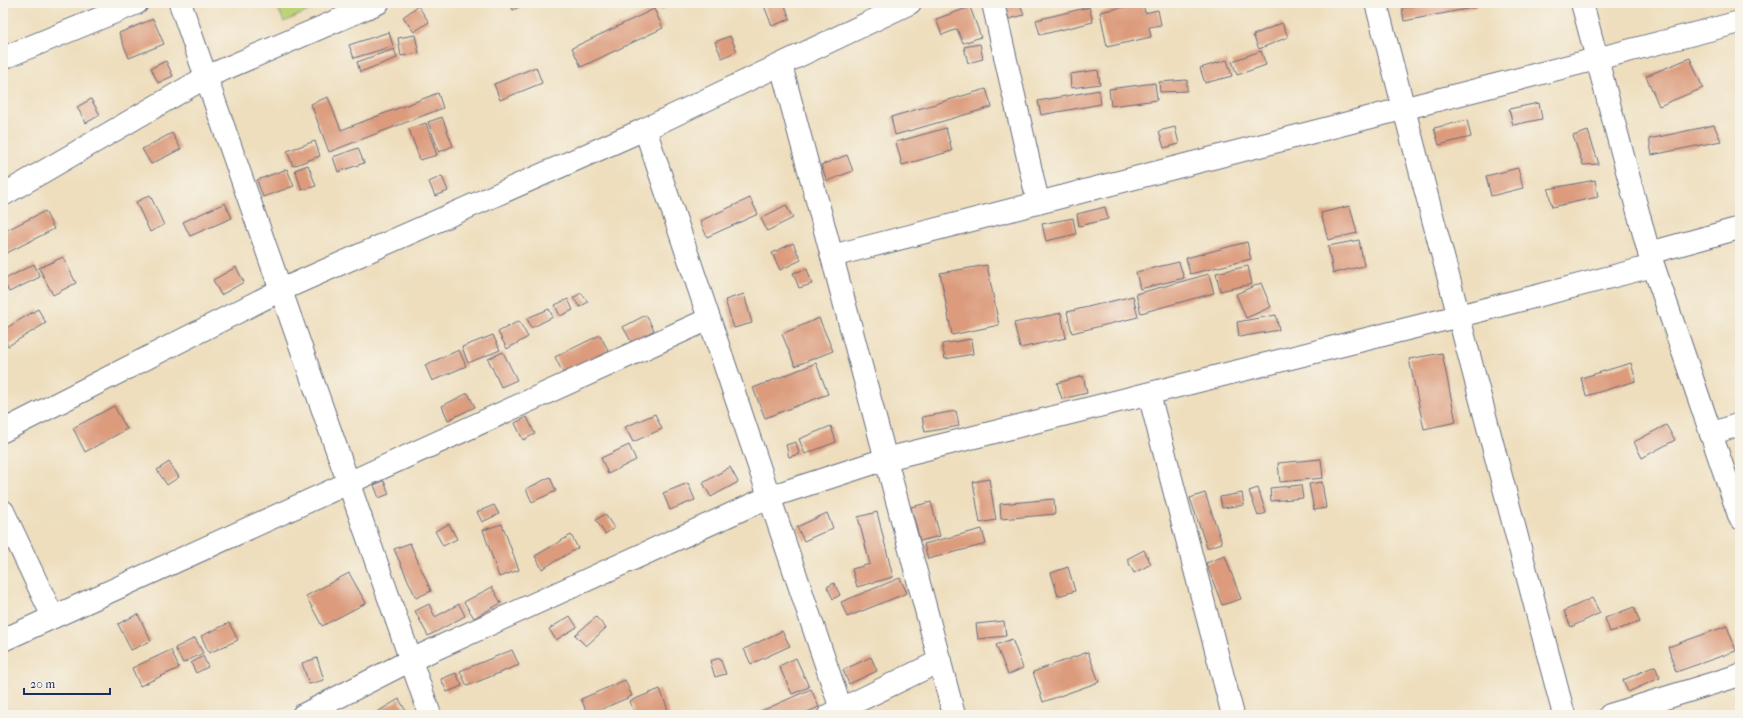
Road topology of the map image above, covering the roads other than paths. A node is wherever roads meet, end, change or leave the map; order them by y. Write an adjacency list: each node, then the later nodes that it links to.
1 (137, 3): 9 (street)
2 (180, 3): 12 (street)
3 (378, 3): 12 (street)
4 (910, 3): 11 (street)
5 (993, 3): 16 (street)
6 (1376, 3): 13 (street)
7 (1582, 3): 10 (street)
8 (1740, 22): 10 (street)
9 (3, 58)
10 (1597, 59): 13 (street); 19 (street)
11 (781, 65): 14 (street); 18 (street)
12 (206, 78): 15 (street); 20 (street)
13 (1404, 108): 16 (street); 21 (street)
14 (645, 129): 20 (street); 22 (street)
15 (3, 196)
16 (1038, 202): 18 (street)
17 (1740, 228): 19 (street)
18 (832, 256): 27 (street)
19 (1651, 260): 21 (street); 26 (street)
20 (281, 290): 25 (street); 28 (street)
21 (1459, 316): 23 (street); 42 (street)
22 (709, 319): 28 (street); 29 (street)
23 (1149, 394): 27 (street); 41 (street)
24 (1740, 424): 26 (street)
25 (3, 432)
26 (1711, 434): 31 (street)
27 (886, 459): 29 (street); 35 (street)
28 (349, 483): 32 (street); 34 (street)
29 (769, 497): 34 (street); 37 (street)
30 (3, 511): 32 (street)
31 (1740, 518)
32 (53, 617): 33 (street)
33 (3, 640)
34 (411, 660): 38 (street); 39 (street)
35 (940, 661): 37 (street); 40 (street)
36 (1740, 675): 43 (street)
37 (837, 713)
38 (304, 715)
39 (430, 715)
40 (954, 715)
41 (1233, 715)
42 (1564, 715)
43 (1610, 715)

